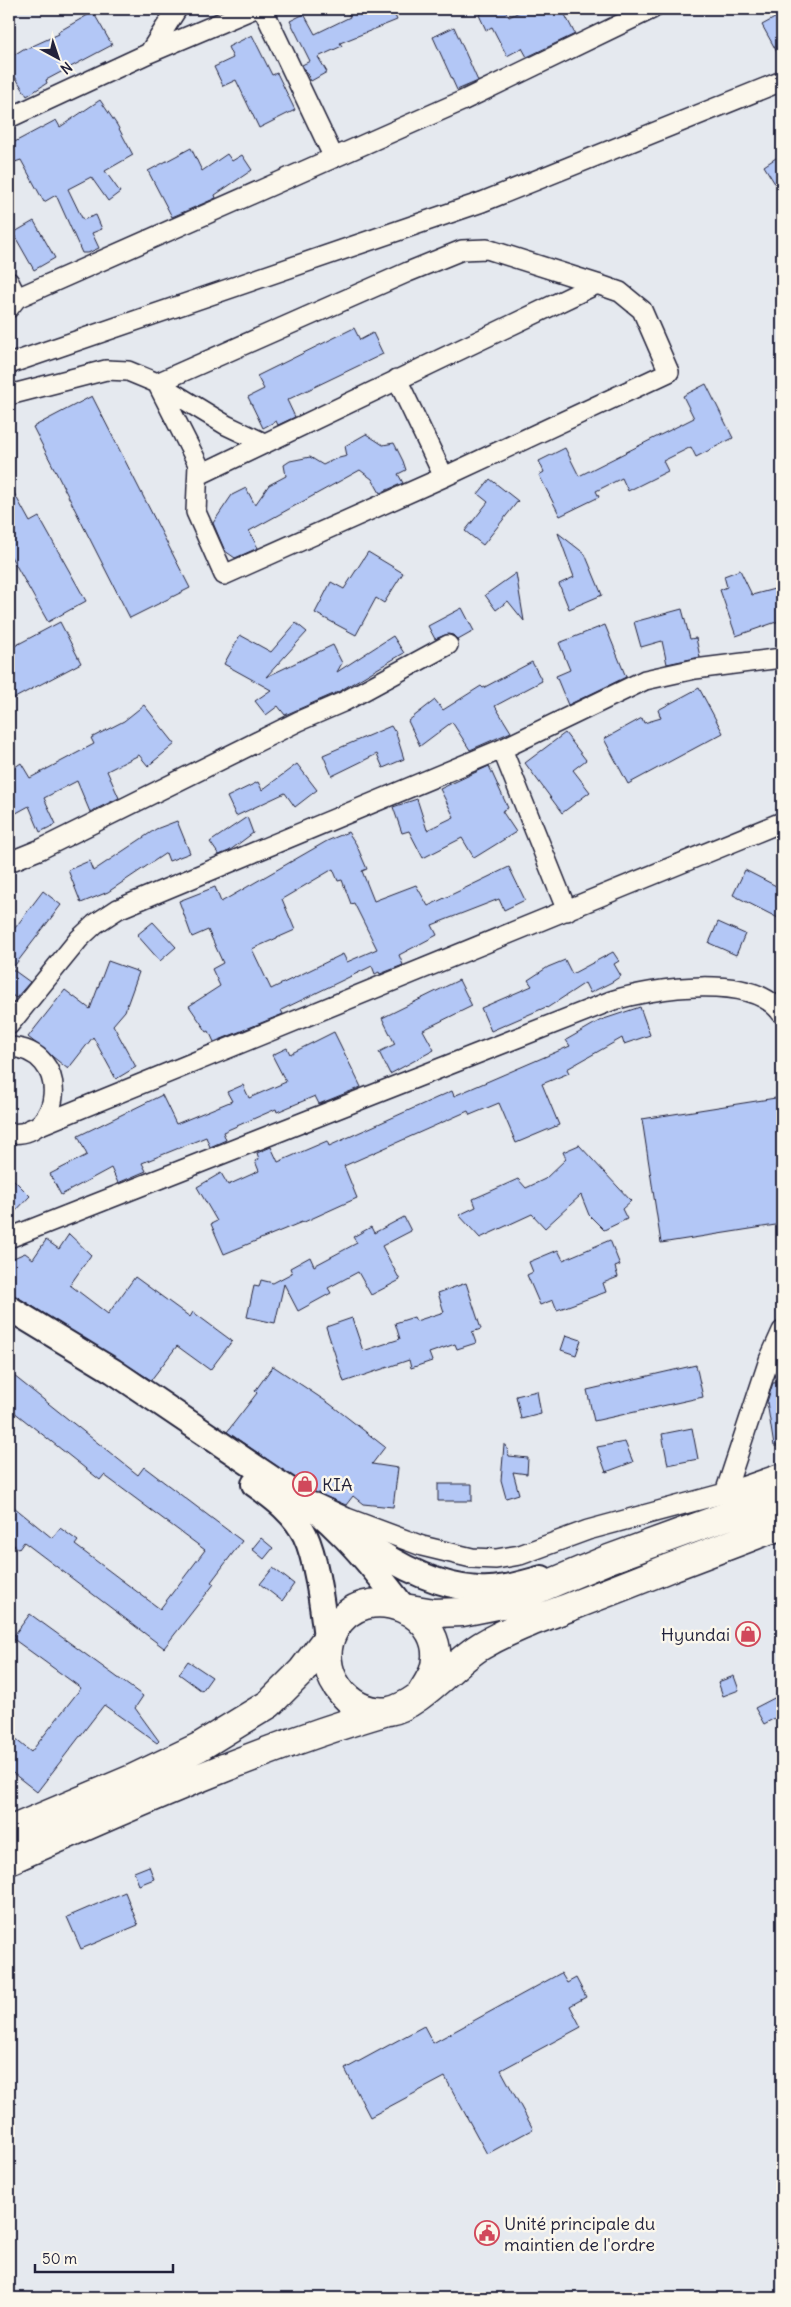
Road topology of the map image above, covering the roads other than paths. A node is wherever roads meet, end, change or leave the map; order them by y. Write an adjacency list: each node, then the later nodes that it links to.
1 (177, 9): 5 (street)
2 (253, 9): 5 (street)
3 (263, 9): 8 (street)
4 (652, 9): 8 (street)
5 (149, 53): 7 (street)
6 (782, 81): 11 (street)
7 (9, 118)
8 (334, 158): 10 (street)
9 (597, 284): 12 (street); 13 (street); 17 (street)
10 (12, 296)
11 (9, 364)
12 (397, 379): 15 (street); 17 (street)
13 (157, 383): 14 (street); 15 (street); 16 (street)
14 (9, 395)
15 (264, 443): 16 (street)
16 (199, 475): 17 (street)
17 (444, 477)
18 (448, 645): 22 (street)
19 (782, 658): 20 (street)
20 (502, 749): 23 (street); 25 (street)
21 (781, 824): 23 (street)
22 (9, 862)
23 (567, 910): 27 (street)
24 (782, 1014): 29 (street)
25 (9, 1025)
26 (9, 1047): 27 (street)
27 (28, 1130): 28 (street)
28 (9, 1133)
29 (9, 1238)
30 (14, 1312): 34 (main road); 39 (main road)
31 (782, 1331): 33 (street)
32 (782, 1474): 33 (street)
33 (725, 1493): 34 (street)
34 (299, 1495): 37 (main road); 38 (main road)
35 (782, 1496): 37 (highway)
36 (782, 1526): 40 (highway)
37 (609, 1559): 38 (highway)
38 (404, 1608): 39 (highway); 40 (highway)
39 (329, 1639): 41 (highway); 42 (highway)
40 (422, 1692): 41 (highway)
41 (389, 1711): 43 (highway)
42 (9, 1831)
43 (9, 1860)

